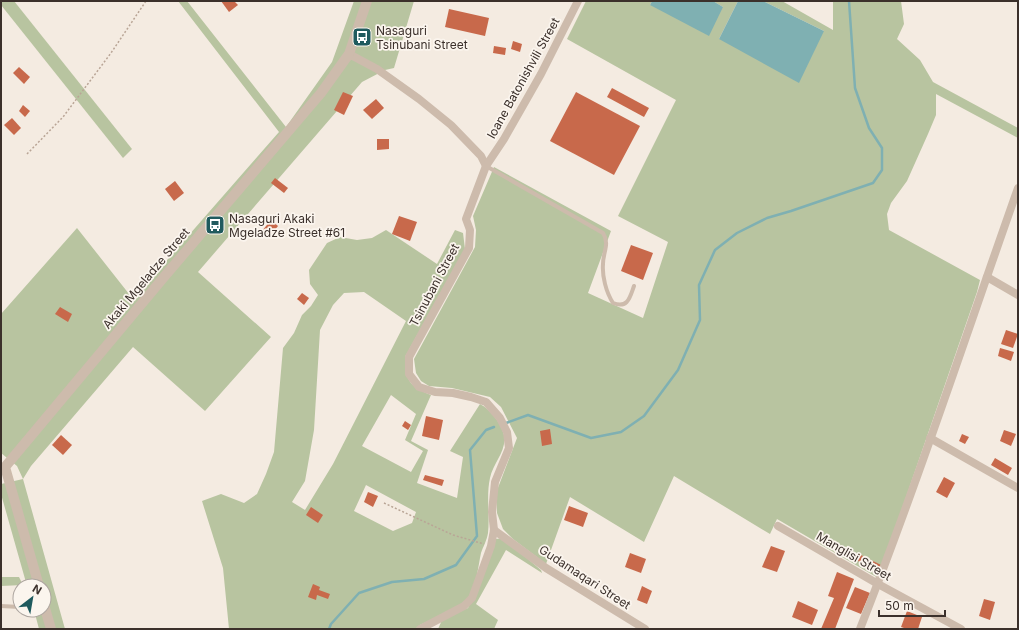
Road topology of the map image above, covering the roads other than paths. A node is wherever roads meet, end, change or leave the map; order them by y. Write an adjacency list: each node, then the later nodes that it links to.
1 (367, 1): 3 (street, Akaki Mgeladze Street)
2 (578, 1): 4 (street, Ioane Batonishvili Street)
3 (349, 54): 4 (street); 10 (street, Akaki Mgeladze Street)
4 (486, 166): 7 (lane); 13 (street, Tsinubani Street)
5 (1018, 188): 6 (street)
6 (987, 277): 8 (street); 9 (street)
7 (634, 286)
8 (1018, 295)
9 (930, 438): 11 (street); 15 (street)
10 (3, 464): 14 (street, Akaki Mgeladze Street)
11 (1018, 488)
12 (778, 526): 15 (street, Manglisi Street)
13 (494, 530): 19 (street, Tsinubani Street); 22 (street, Gudamaqari Street)
14 (37, 578)
15 (878, 584): 23 (street); 24 (street, Manglisi Street)
16 (1, 606): 17 (lane)
17 (12, 607)
18 (48, 618): 20 (street)
19 (429, 627): 21 (street, Tsinubani Street)
20 (51, 629)
21 (420, 629)
22 (645, 629)
23 (860, 629)
24 (961, 629)

